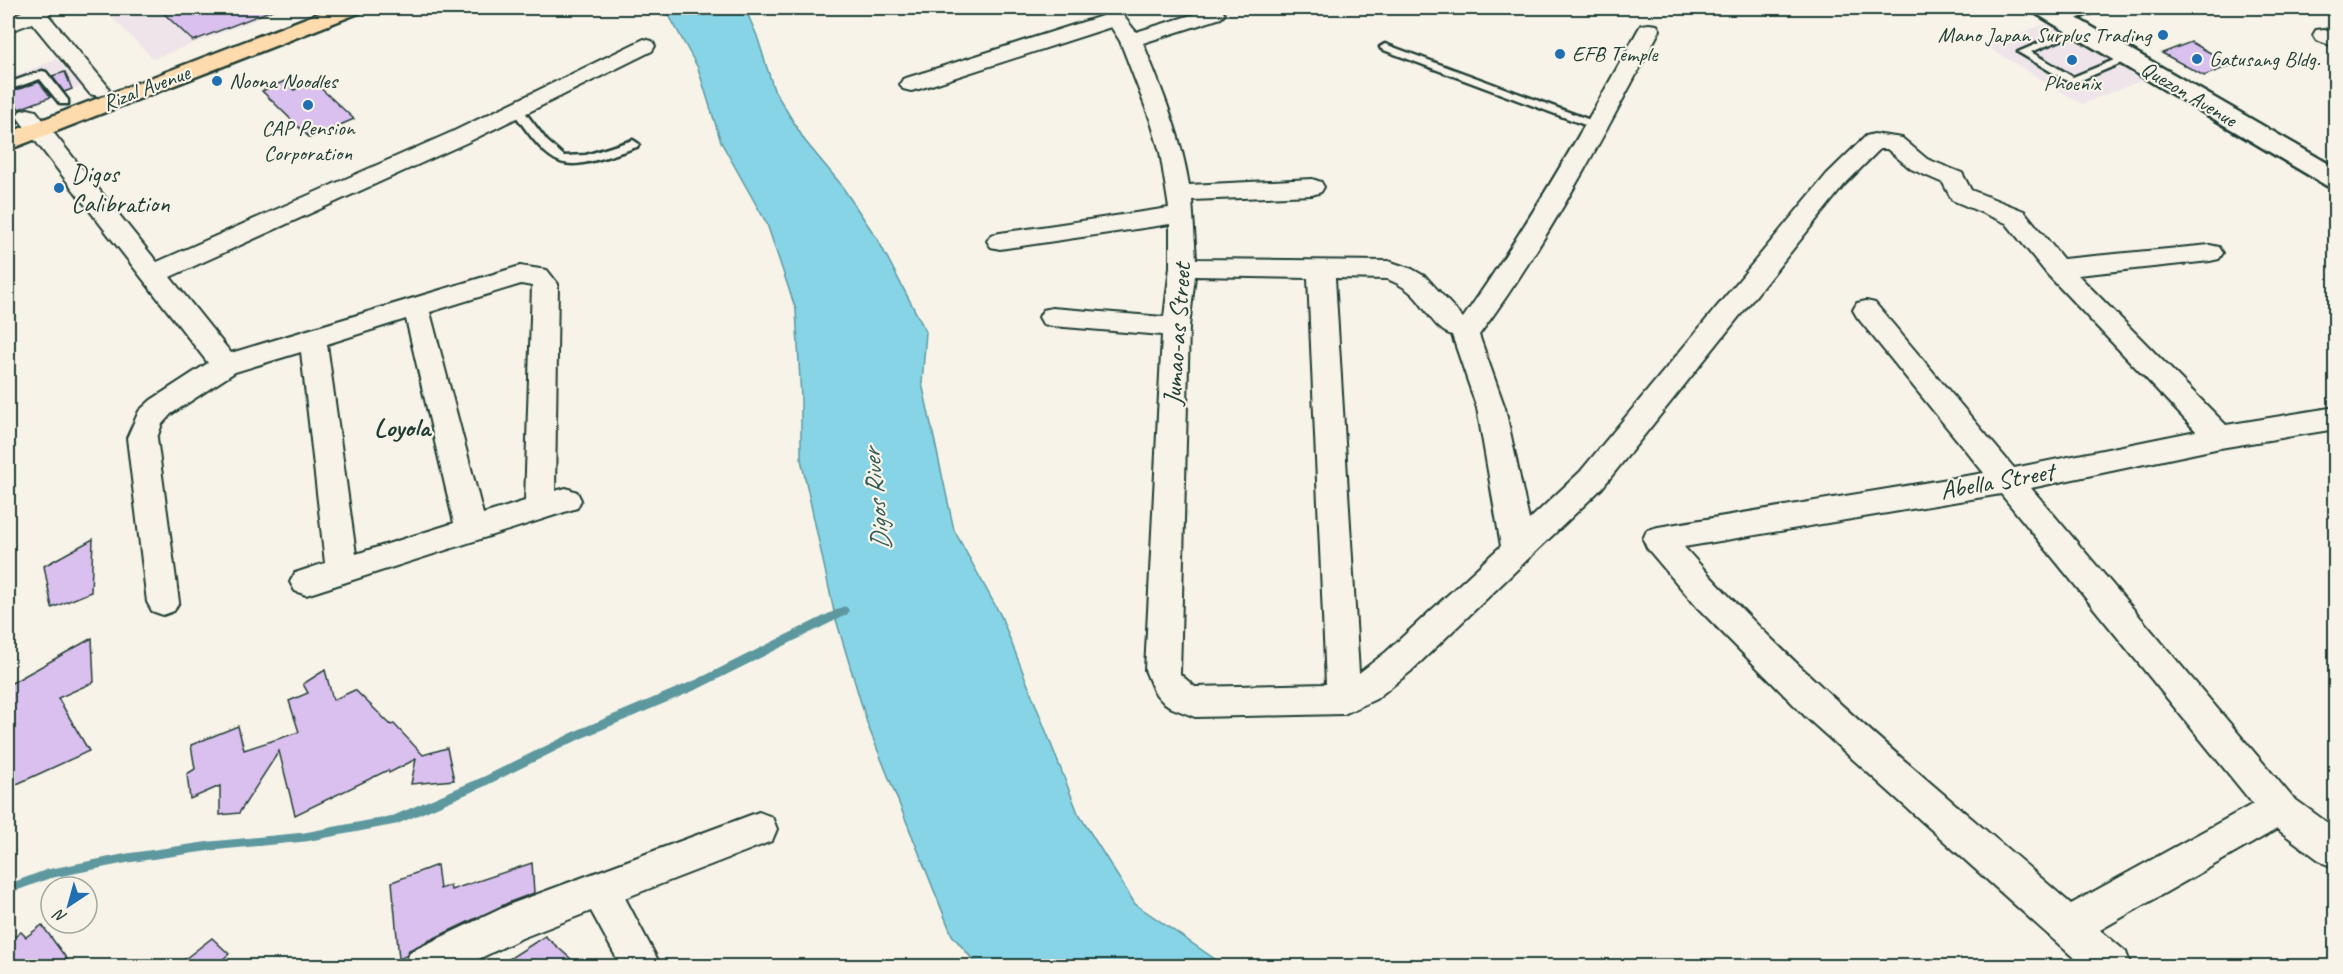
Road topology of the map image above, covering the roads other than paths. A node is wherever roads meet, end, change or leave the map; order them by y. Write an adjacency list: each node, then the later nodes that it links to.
1 (310, 8): 16 (main road, Rizal Avenue)
2 (351, 8): 19 (main road, Rizal Avenue)
3 (2043, 8): 8 (main road, Quezon Avenue)
4 (2100, 8): 8 (lane)
5 (41, 10): 9 (street); 16 (street)
6 (1214, 14): 7 (street)
7 (1117, 22): 14 (street); 24 (street, Jumao-as Street)
8 (2071, 25): 13 (main road, Quezon Avenue); 13 (lane)
9 (8, 26)
10 (1649, 30): 20 (street)
11 (644, 46): 18 (street)
12 (1385, 47): 20 (lane)
13 (2128, 58): 22 (main road, Quezon Avenue)
14 (911, 84)
15 (8, 87): 17 (lane)
16 (98, 89): 17 (main road, Rizal Avenue)
17 (64, 102): 19 (main road, Rizal Avenue)
18 (517, 109): 21 (lane); 30 (street)
19 (17, 126): 30 (street)
20 (1597, 126): 35 (street)
21 (633, 144)
22 (2330, 171)
23 (1312, 187): 24 (street)
24 (1181, 204): 25 (street); 27 (street, Jumao-as Street)
25 (1000, 241)
26 (2210, 253): 29 (street)
27 (1183, 267): 28 (street); 34 (street, Jumao-as Street)
28 (1321, 268): 35 (street); 46 (street)
29 (2056, 268): 39 (street); 42 (street)
30 (153, 274): 37 (street)
31 (416, 307): 36 (street); 41 (street); 41 (street)
32 (1866, 310): 40 (street)
33 (1052, 316): 34 (street)
34 (1176, 327): 46 (street, Jumao-as Street)
35 (1464, 330): 42 (street)
36 (314, 339): 37 (street); 43 (street)
37 (225, 364): 45 (street)
38 (2336, 418): 39 (street, Abella Street)
39 (2220, 437): 40 (street, Abella Street)
40 (2008, 481): 47 (street); 51 (street, Abella Street)
41 (471, 529): 43 (street)
42 (1517, 550): 46 (street)
43 (342, 570): 44 (street)
44 (306, 582)
45 (163, 602)
46 (1344, 699)
47 (2279, 809): 49 (street); 51 (street)
48 (759, 829): 50 (street)
49 (2336, 851)
50 (599, 888): 52 (street); 53 (street)
51 (2068, 927): 54 (street)
52 (424, 966)
53 (642, 966)
54 (2112, 966)

